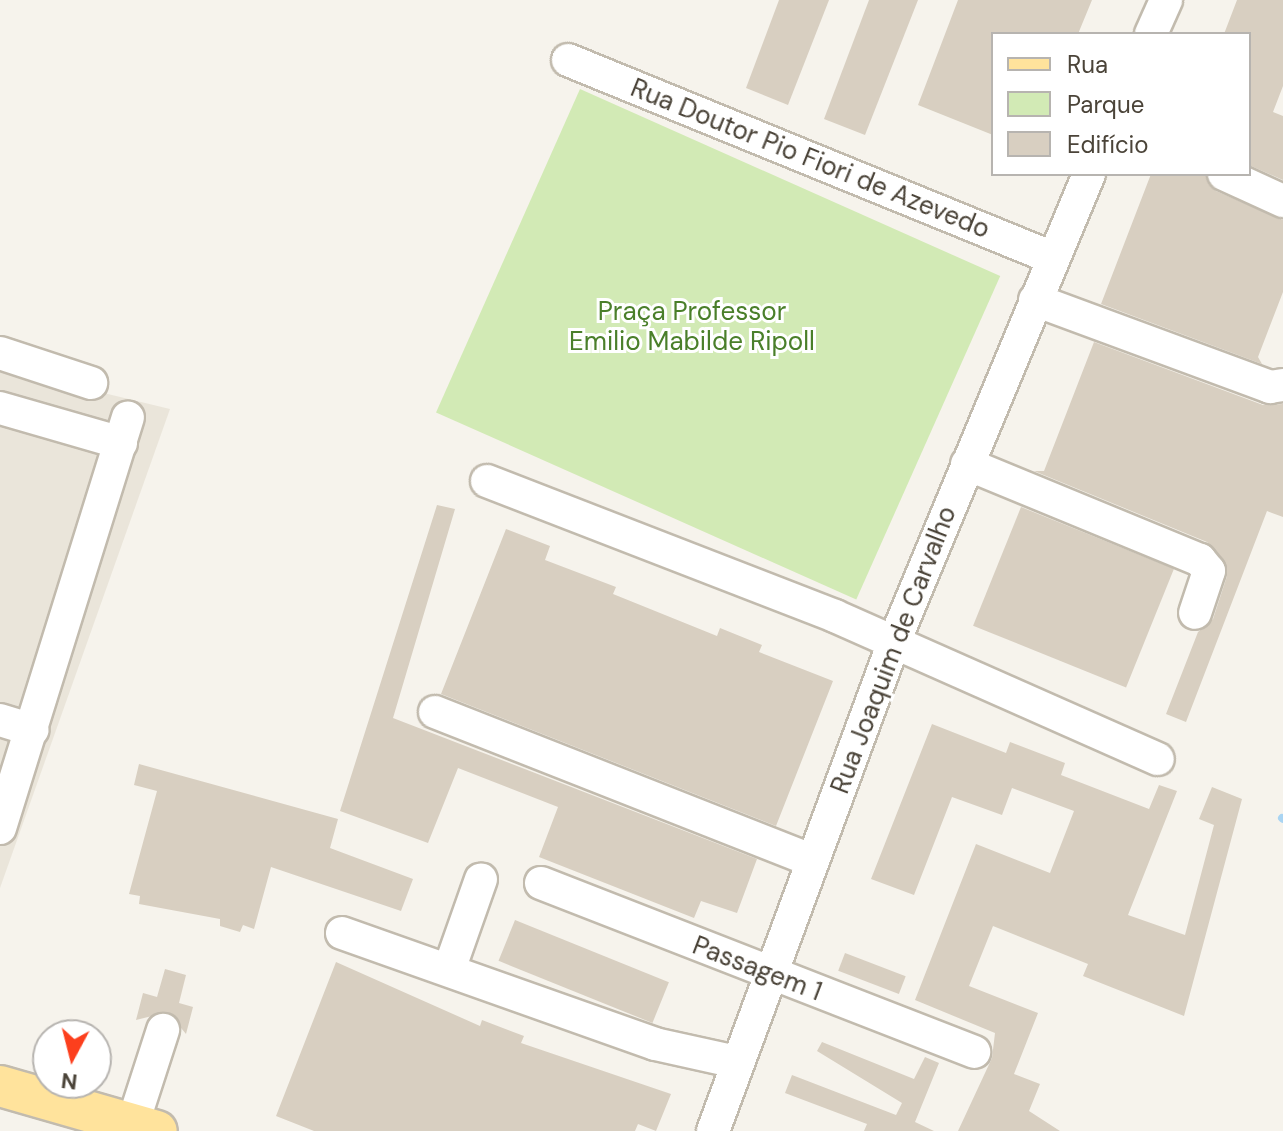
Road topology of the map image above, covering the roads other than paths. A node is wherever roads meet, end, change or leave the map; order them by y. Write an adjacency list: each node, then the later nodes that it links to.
1 (1166, 0): 2 (street)
2 (1152, 32)
3 (568, 60): 7 (street, Rua Doutor Pio Fiori de Azevedo)
4 (1088, 176): 7 (street, Rua Joaquim de Carvalho)
5 (1228, 176): 6 (street)
6 (1283, 201)
7 (1053, 258): 8 (street, Rua Joaquim de Carvalho)
8 (1035, 300): 11 (street); 13 (street, Rua Joaquim de Carvalho)
9 (0, 353): 10 (street)
10 (91, 383)
11 (1283, 385)
12 (0, 408): 19 (street)
13 (967, 464): 15 (street); 16 (street, Rua Joaquim de Carvalho)
14 (487, 481): 16 (street)
15 (1195, 613)
16 (894, 642): 20 (street); 22 (street, Rua Joaquim de Carvalho)
17 (435, 712): 22 (street)
18 (0, 720): 19 (street)
19 (32, 730): 21 (street)
20 (1158, 759)
21 (0, 828)
22 (813, 861): 27 (street, Rua Joaquim de Carvalho)
23 (481, 879): 26 (street)
24 (541, 883): 27 (street, Passagem 1)
25 (342, 933): 26 (street)
26 (449, 970): 30 (street)
27 (771, 976): 29 (street, Passagem 1); 30 (street, Rua Joaquim de Carvalho)
28 (163, 1030): 32 (street)
29 (974, 1052)
30 (736, 1062): 33 (street, Rua Joaquim de Carvalho)
31 (0, 1086): 32 (main road)
32 (131, 1128)
33 (713, 1131)

